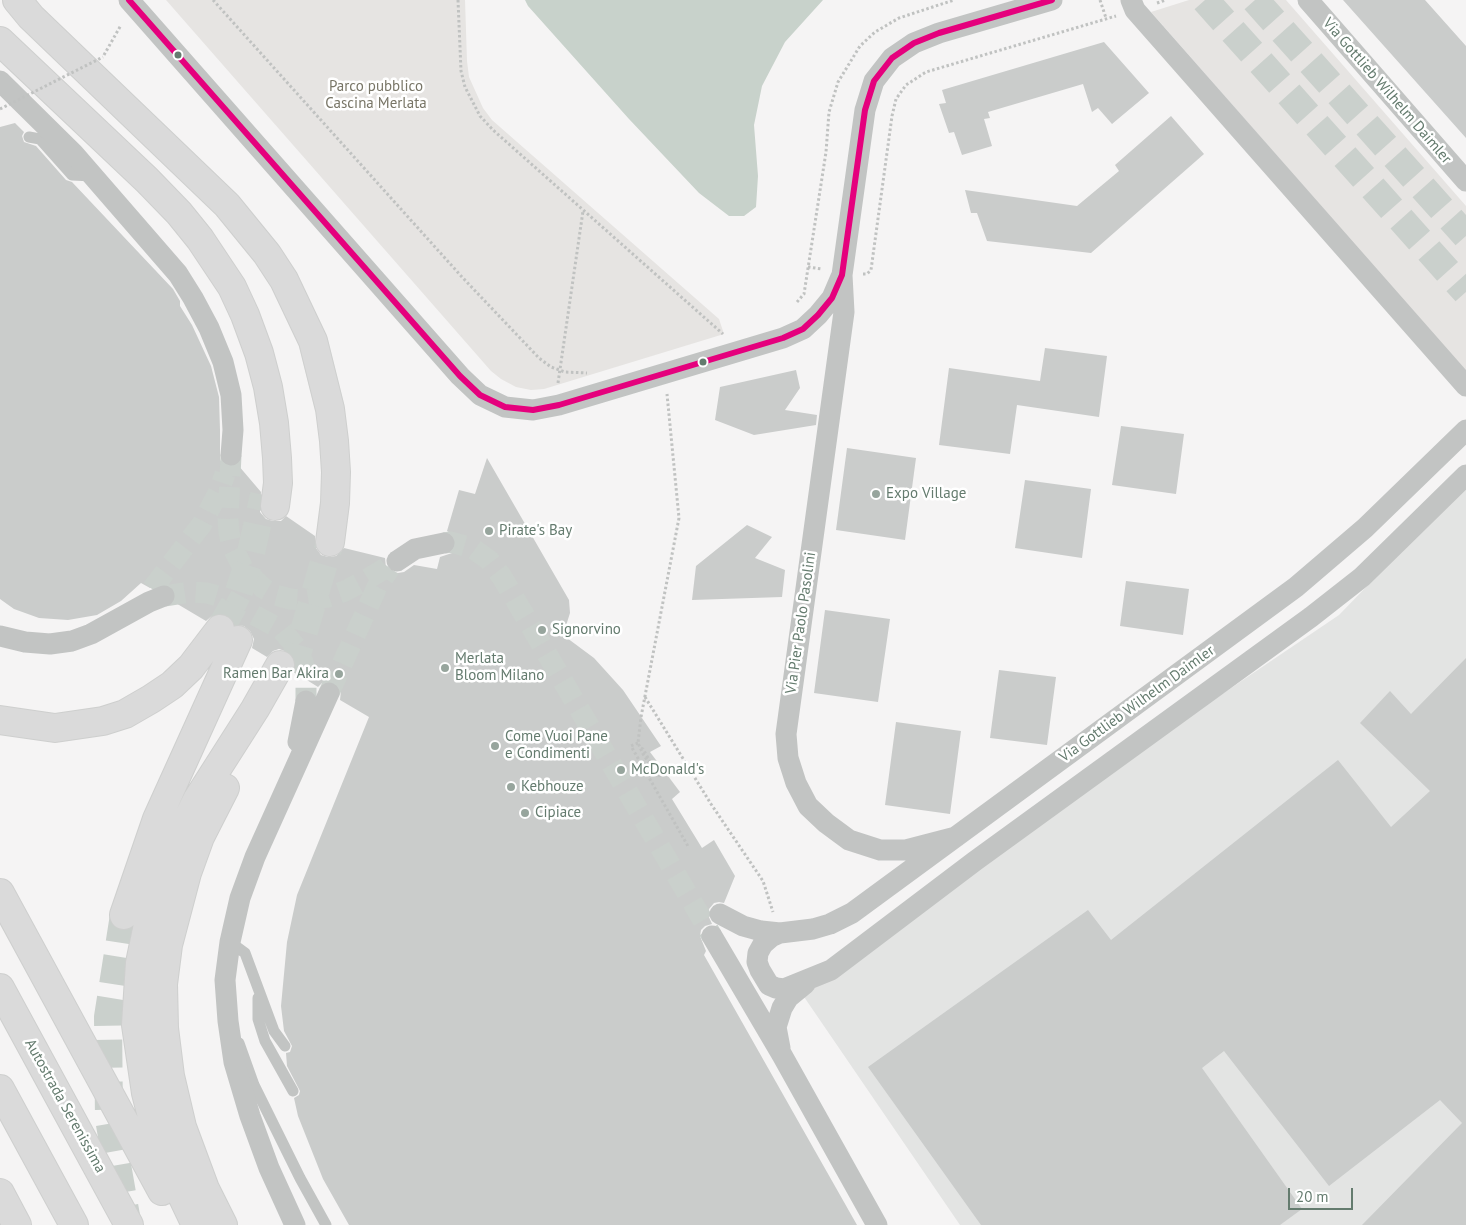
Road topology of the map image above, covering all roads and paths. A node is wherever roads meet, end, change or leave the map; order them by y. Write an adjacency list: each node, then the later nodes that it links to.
1 (17, 0): 31 (highway)
2 (129, 0): 19 (street, Via Pier Paolo Pasolini)
3 (213, 0): 22 (path)
4 (458, 0): 17 (path)
5 (1052, 0): 19 (street, Via Pier Paolo Pasolini)
6 (1100, 0): 9 (path)
7 (1308, 0): 16 (street, Via Gottlieb Wilhelm Daimler)
8 (1126, 7): 9 (path); 25 (street)
9 (1106, 19): 19 (path)
10 (121, 25): 13 (path, bridge)
11 (0, 41): 30 (highway)
12 (0, 81): 15 (street)
13 (0, 109)
14 (29, 137): 15 (lane)
15 (93, 176): 28 (street)
16 (1466, 181)
17 (584, 210): 21 (path); 22 (path)
18 (808, 267): 20 (path)
19 (849, 274): 43 (street, Via Pier Paolo Pasolini)
20 (796, 304)
21 (717, 339)
22 (560, 370): 23 (path); 24 (path)
23 (588, 372)
24 (558, 384)
25 (1466, 386)
26 (666, 393): 37 (path)
27 (1466, 430): 43 (street, Via Gottlieb Wilhelm Daimler)
28 (231, 455)
29 (1466, 475): 51 (street)
30 (270, 501)
31 (330, 542)
32 (444, 542): 33 (street)
33 (397, 561)
34 (158, 592): 35 (street)
35 (0, 636)
36 (329, 693): 42 (street)
37 (645, 697): 40 (path); 41 (path)
38 (306, 701): 42 (street)
39 (0, 720): 47 (highway)
40 (638, 742): 41 (path); 44 (path)
41 (685, 764): 48 (path)
42 (292, 774): 50 (street)
43 (956, 837): 48 (street, Via Gottlieb Wilhelm Daimler)
44 (688, 848)
45 (0, 893): 63 (highway)
46 (720, 914): 48 (street, Via Gottlieb Wilhelm Daimler)
47 (124, 915)
48 (777, 924): 51 (street)
49 (712, 936): 56 (street)
50 (230, 942): 52 (street); 54 (lane)
51 (815, 977): 56 (street)
52 (225, 980): 66 (street); 67 (lane)
53 (0, 988): 62 (highway, Autostrada Serenissima)
54 (258, 991): 55 (lane); 58 (lane)
55 (285, 1046)
56 (782, 1055): 68 (street)
57 (0, 1089): 61 (highway)
58 (293, 1091)
59 (0, 1193): 60 (highway)
60 (17, 1225)
61 (74, 1225)
62 (129, 1225)
63 (181, 1225)
64 (196, 1225): 65 (highway)
65 (223, 1225)
66 (295, 1225)
67 (326, 1225)
68 (877, 1225)

